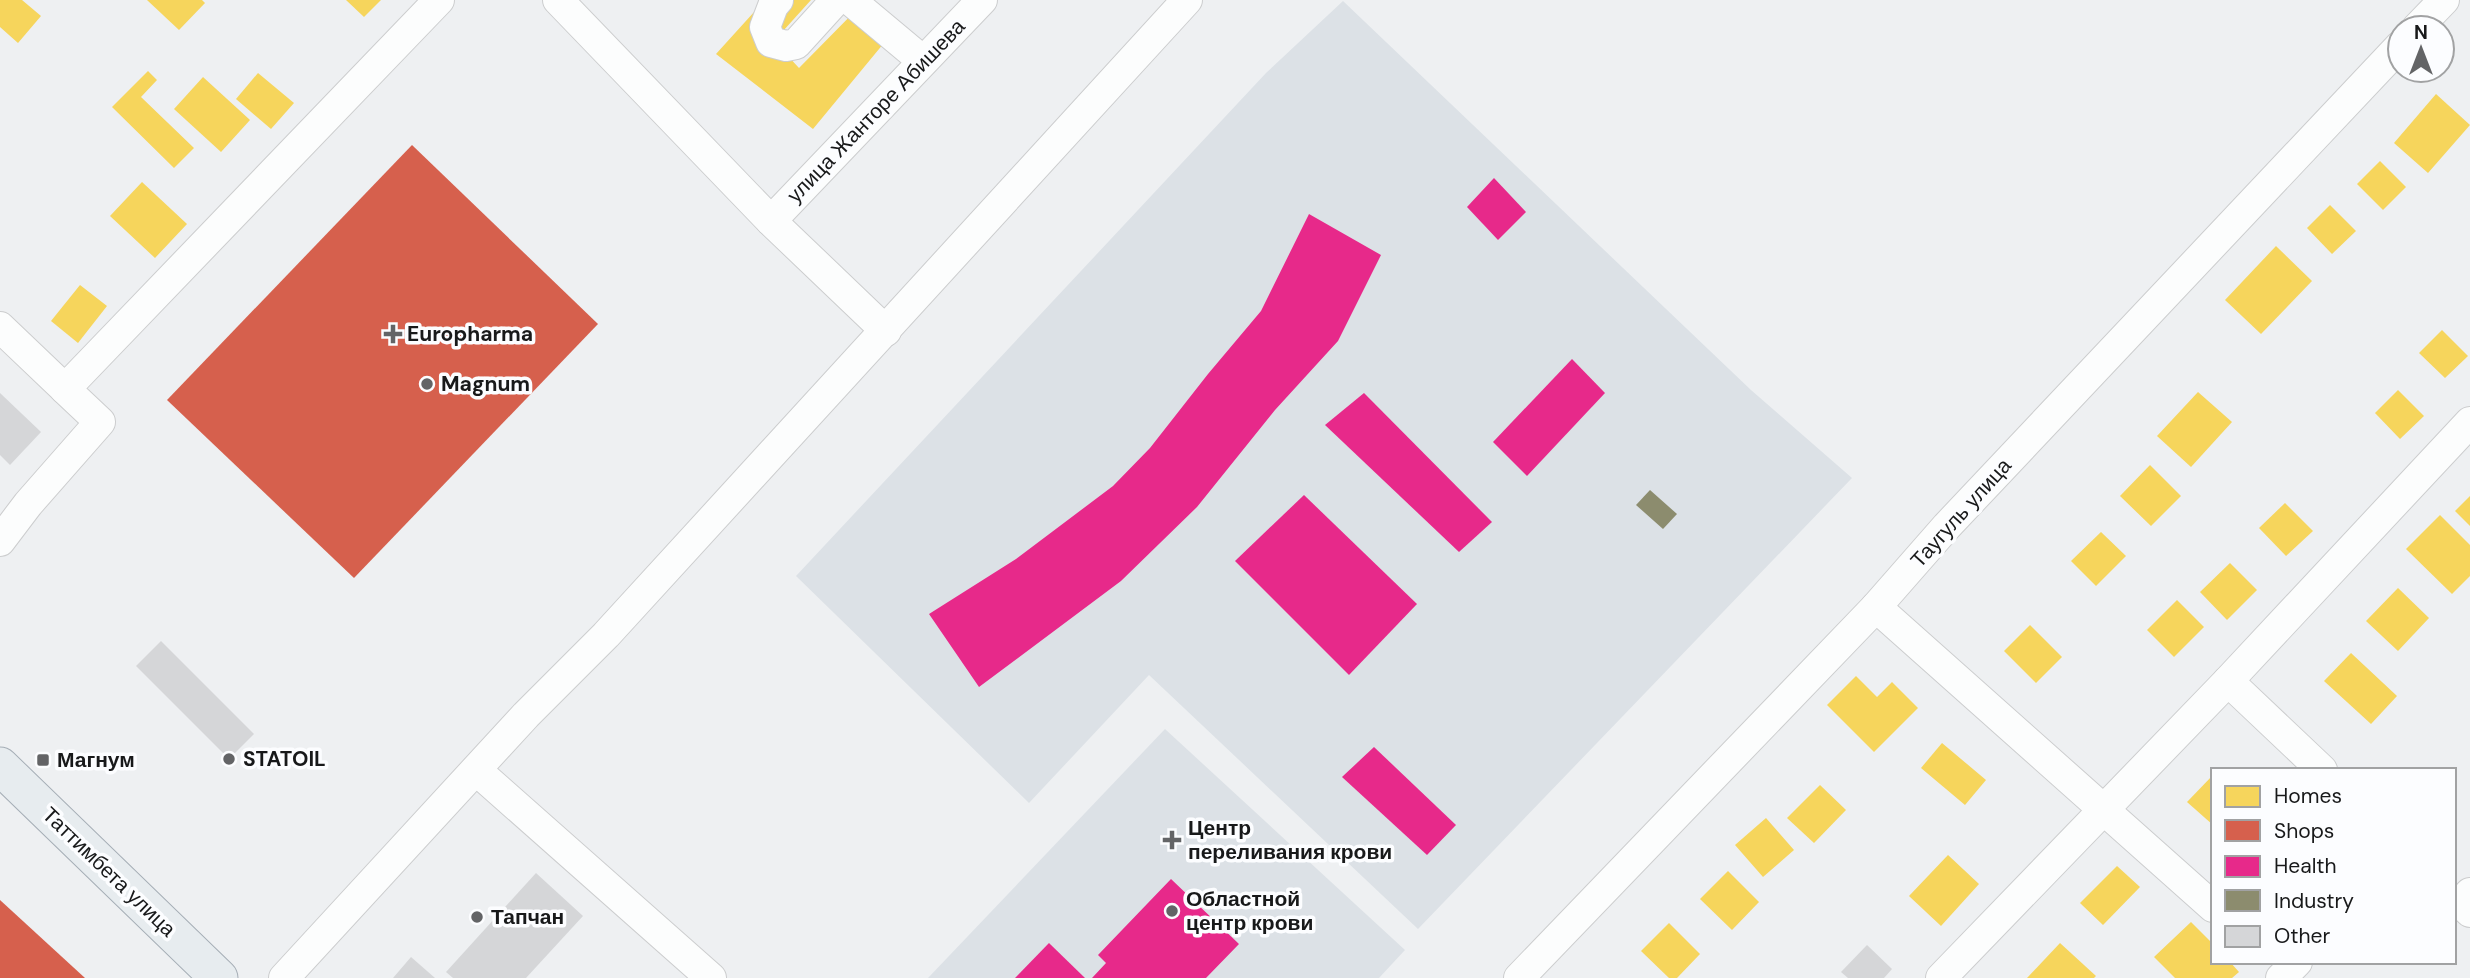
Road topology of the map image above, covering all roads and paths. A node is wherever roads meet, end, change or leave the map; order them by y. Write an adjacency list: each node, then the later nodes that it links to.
1 (439, 0): 15 (street)
2 (558, 0): 12 (street)
3 (778, 0): 4 (street)
4 (836, 0)
5 (850, 0): 10 (street)
6 (982, 0): 10 (street, улица Жанторе Абишева)
7 (1187, 0): 14 (street)
8 (2444, 0): 9 (street)
9 (2430, 14)
10 (923, 61): 12 (street, улица Жанторе Абишева)
11 (2386, 61): 18 (street, Таугуль улица)
12 (771, 221): 14 (street)
13 (0, 327): 15 (street)
14 (886, 331): 22 (street)
15 (65, 389): 17 (street)
16 (2470, 422): 19 (street)
17 (0, 541)
18 (1876, 607): 23 (street); 28 (street, Таугуль улица)
19 (2228, 681): 21 (street); 23 (street)
20 (0, 766): 25 (main road, Таттимбета улица)
21 (2320, 768)
22 (476, 770): 26 (street); 27 (street)
23 (2104, 810): 24 (street); 29 (street)
24 (2211, 905)
25 (219, 978)
26 (284, 978)
27 (711, 978)
28 (1520, 978)
29 (1941, 978)

